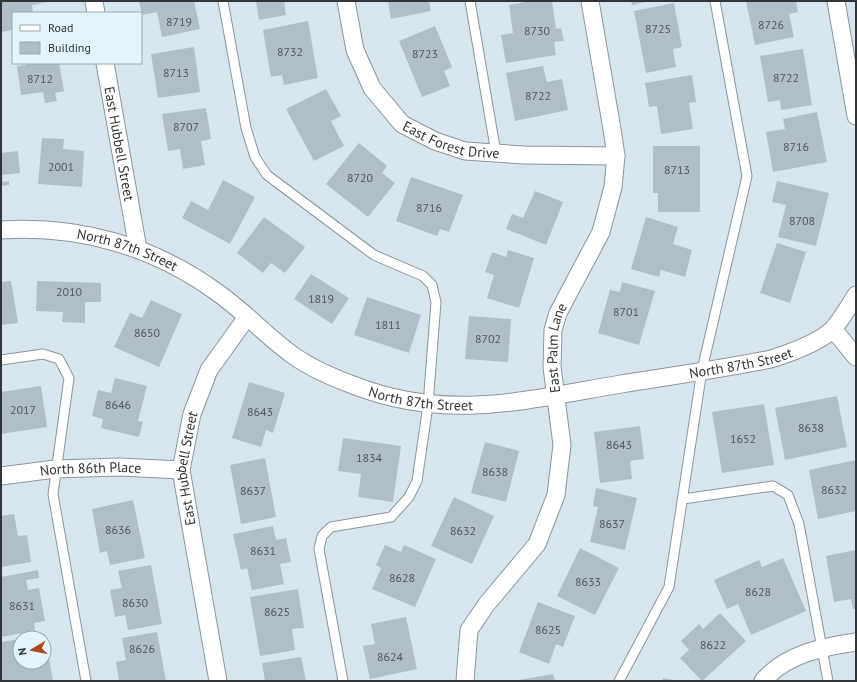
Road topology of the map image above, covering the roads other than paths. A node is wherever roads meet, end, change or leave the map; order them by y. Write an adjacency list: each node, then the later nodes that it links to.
1 (94, 1): 8 (street)
2 (223, 1): 22 (lane)
3 (346, 1): 11 (street, East Forest Drive)
4 (470, 1): 11 (lane)
5 (590, 1): 12 (street, East Palm Lane)
6 (715, 1): 20 (lane)
7 (836, 1): 10 (street)
8 (96, 12)
9 (105, 64): 14 (street, East Hubbell Street)
10 (856, 116)
11 (496, 153): 12 (street, East Forest Drive)
12 (616, 156): 21 (street, East Palm Lane)
13 (1, 230): 14 (street, North 87th Street)
14 (138, 249): 16 (street, North 87th Street)
15 (856, 295): 17 (street, North 87th Street)
16 (247, 317): 22 (street, North 87th Street); 24 (street, East Hubbell Street)
17 (833, 329): 18 (street); 20 (street, North 87th Street)
18 (856, 357)
19 (1, 360): 23 (lane)
20 (702, 370): 21 (street, North 87th Street); 26 (lane)
21 (556, 394): 22 (street, North 87th Street); 32 (street, East Palm Lane)
22 (428, 405): 31 (lane)
23 (55, 469): 24 (street, North 86th Place); 25 (street, North 86th Place); 29 (lane)
24 (181, 470): 30 (street, East Hubbell Street)
25 (1, 476)
26 (683, 499): 28 (lane); 33 (lane)
27 (856, 642): 28 (street)
28 (822, 648): 34 (street); 35 (lane)
29 (86, 681)
30 (218, 681)
31 (343, 681)
32 (465, 681)
33 (619, 681)
34 (763, 681)
35 (828, 681)

